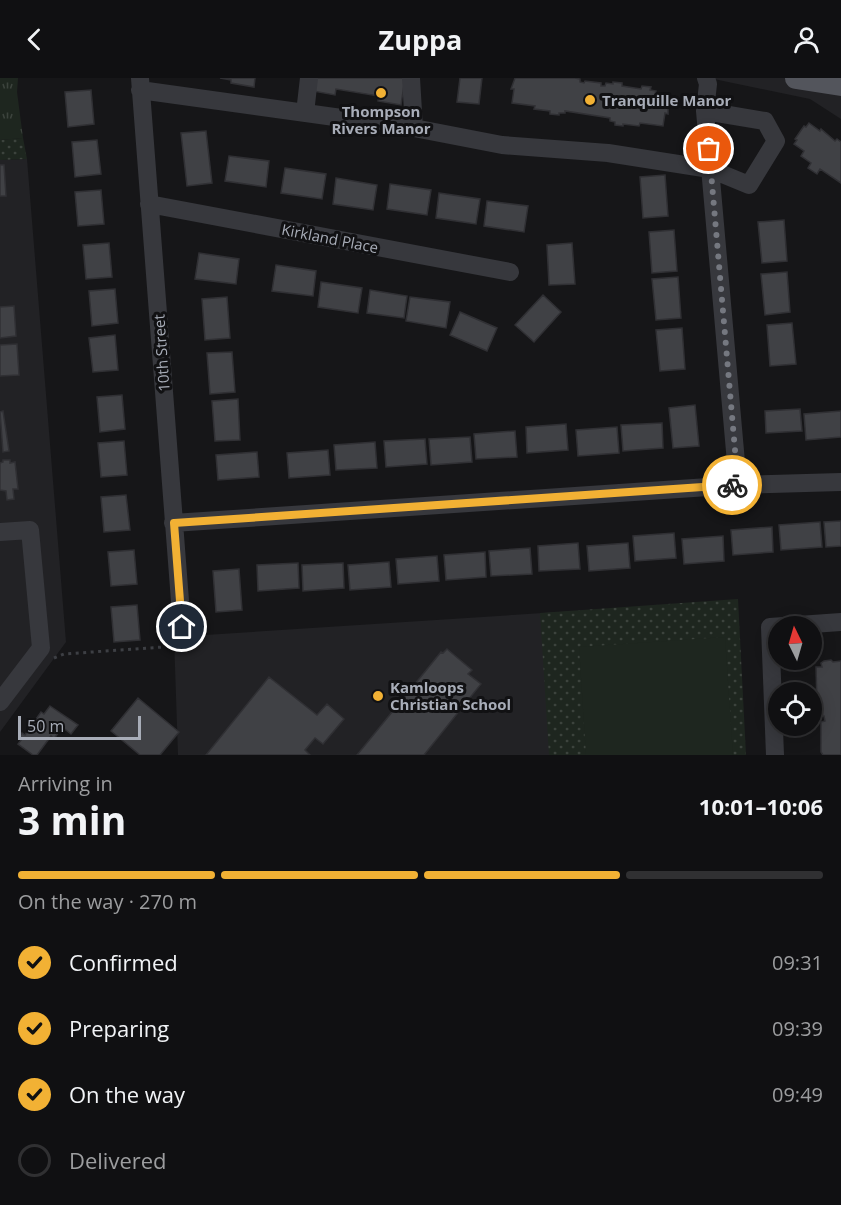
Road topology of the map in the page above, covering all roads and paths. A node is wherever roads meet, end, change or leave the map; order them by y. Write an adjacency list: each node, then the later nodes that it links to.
1 (309, 78): 9 (street)
2 (411, 78): 10 (street)
3 (706, 78): 8 (street)
4 (803, 79): 6 (main road); 7 (main road)
5 (140, 84): 9 (street); 12 (street, 10th Street)
6 (841, 85)
7 (841, 100)
8 (705, 111): 11 (street); 11 (street)
9 (305, 113): 10 (street)
10 (414, 128): 11 (street)
11 (711, 169): 15 (street)
12 (149, 204): 13 (street, Kirkland Place); 16 (street, 10th Street)
13 (510, 272)
14 (841, 482): 15 (street)
15 (738, 485): 16 (street)
16 (174, 523): 19 (street, 10th Street)
17 (0, 532): 21 (street)
18 (841, 622): 22 (street)
19 (182, 627): 20 (path)
20 (49, 663)
21 (0, 702)
22 (775, 755)

